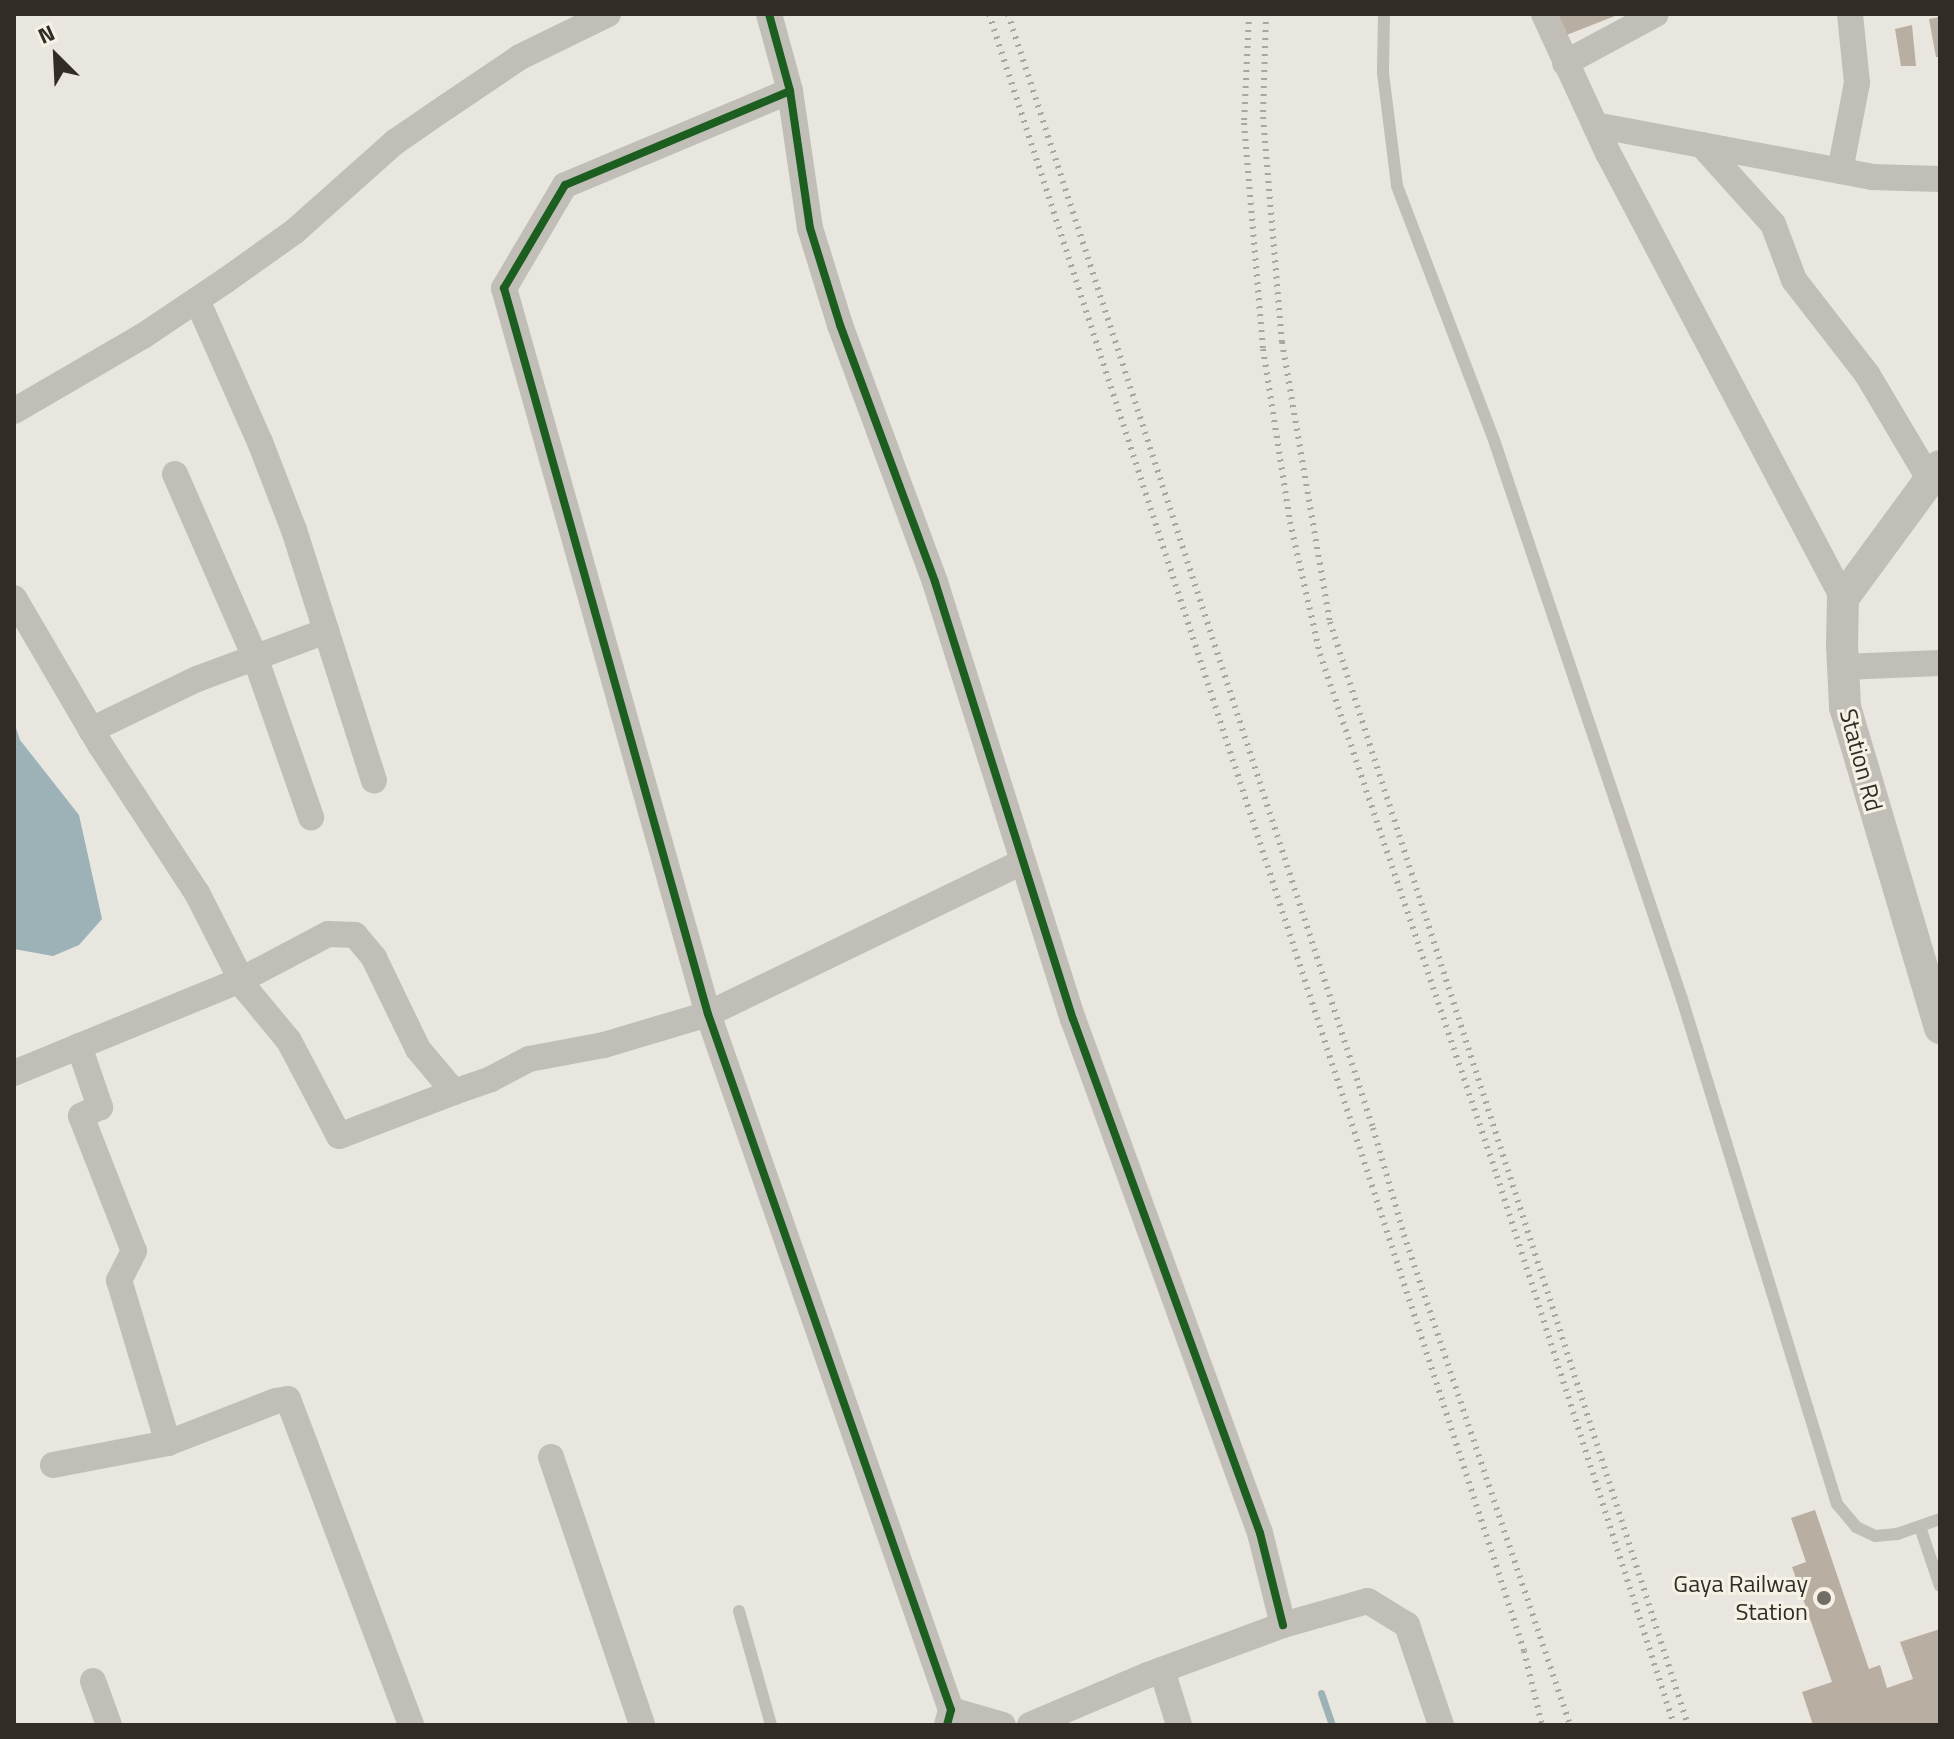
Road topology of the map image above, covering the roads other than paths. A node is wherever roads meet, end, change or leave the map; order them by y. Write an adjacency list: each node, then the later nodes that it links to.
1 (608, 14): 13 (street)
2 (769, 14): 8 (street)
3 (1384, 14): 37 (lane)
4 (1544, 14): 7 (street)
5 (1656, 14): 7 (street)
6 (1849, 14): 11 (street)
7 (1565, 63): 9 (street)
8 (790, 91): 26 (street); 28 (street)
9 (1595, 125): 10 (street); 18 (street)
10 (1702, 145): 11 (street); 15 (street)
11 (1840, 171): 12 (street)
12 (1940, 179)
13 (197, 300): 14 (street); 19 (street)
14 (14, 411)
15 (1935, 473): 18 (street)
16 (175, 474): 20 (street)
17 (14, 598): 23 (street)
18 (1843, 598): 22 (street, Station Rd)
19 (326, 631): 20 (street); 24 (street)
20 (255, 657): 23 (street); 25 (street)
21 (1940, 663): 22 (street)
22 (1843, 667): 29 (street, Station Rd)
23 (91, 730): 27 (street)
24 (374, 781)
25 (311, 817)
26 (1023, 862): 28 (street); 40 (street)
27 (241, 980): 30 (street); 32 (street); 32 (street)
28 (708, 1014): 32 (street); 43 (street)
29 (1940, 1028)
30 (79, 1046): 31 (street); 33 (street)
31 (14, 1073)
32 (454, 1092)
33 (168, 1443): 35 (street); 45 (street)
34 (551, 1457): 46 (street)
35 (53, 1465)
36 (1940, 1519): 37 (lane)
37 (1920, 1527): 38 (lane)
38 (1940, 1586)
39 (739, 1611): 47 (lane)
40 (1283, 1625): 41 (street); 51 (street)
41 (1162, 1670): 49 (street); 50 (street)
42 (93, 1681): 44 (street)
43 (949, 1717): 48 (street)
44 (109, 1725)
45 (411, 1725)
46 (642, 1725)
47 (771, 1725)
48 (1003, 1725)
49 (1030, 1725)
50 (1179, 1725)
51 (1441, 1725)

